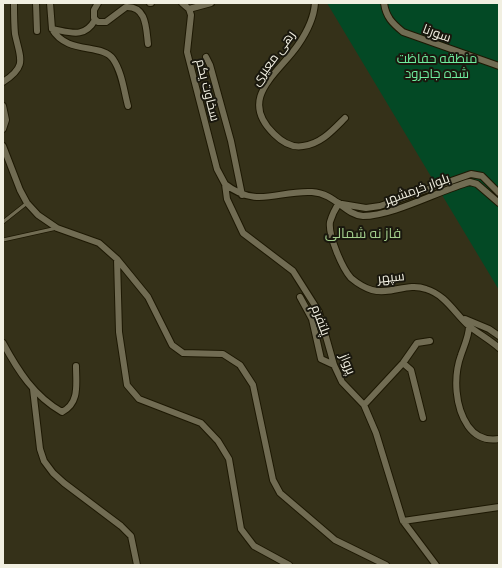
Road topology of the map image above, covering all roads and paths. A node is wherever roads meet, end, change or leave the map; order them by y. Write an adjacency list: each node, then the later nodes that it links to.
1 (14, 3): 16 (street)
2 (36, 3): 12 (street)
3 (50, 3): 11 (street)
4 (98, 3): 10 (street)
5 (182, 3): 9 (street)
6 (211, 3): 9 (street)
7 (315, 3): 19 (street, رهی معیری)
8 (384, 3): 15 (street, سورنا)
9 (189, 9): 22 (street, سخاوت یکم)
10 (95, 20): 11 (street); 13 (street)
11 (52, 29): 18 (street)
12 (37, 30)
13 (148, 44)
14 (206, 57): 24 (street)
15 (499, 66)
16 (3, 82)
17 (3, 106): 20 (street)
18 (128, 106)
19 (345, 118)
20 (3, 129)
21 (3, 146): 25 (street)
22 (225, 184): 24 (street, بلوار خرمشهر); 40 (street, پرواز)
23 (499, 192): 26 (street, بلوار خرمشهر)
24 (242, 195): 26 (street, بلوار خرمشهر)
25 (27, 203): 28 (lane); 29 (street)
26 (339, 203): 27 (street, بلوار خرمشهر); 33 (street, سپهر)
27 (499, 203)
28 (3, 222)
29 (57, 228): 30 (lane); 31 (street)
30 (3, 240)
31 (116, 259): 48 (street); 50 (street)
32 (300, 297): 40 (street, پلتفرم)
33 (461, 316): 34 (street, سپهر); 35 (street, سپهر)
34 (469, 326): 38 (street, سپهر); 45 (street)
35 (499, 336)
36 (430, 341): 39 (street)
37 (3, 343): 42 (street)
38 (499, 348)
39 (403, 363): 43 (street); 44 (street)
40 (334, 365): 43 (street, پرواز)
41 (76, 366): 42 (street)
42 (33, 389): 49 (street)
43 (364, 405): 47 (street, پرواز)
44 (423, 418)
45 (499, 439)
46 (499, 507): 47 (street)
47 (404, 521): 52 (street, پرواز)
48 (380, 563): 51 (street)
49 (137, 565)
50 (289, 565)
51 (386, 565)
52 (436, 565)

